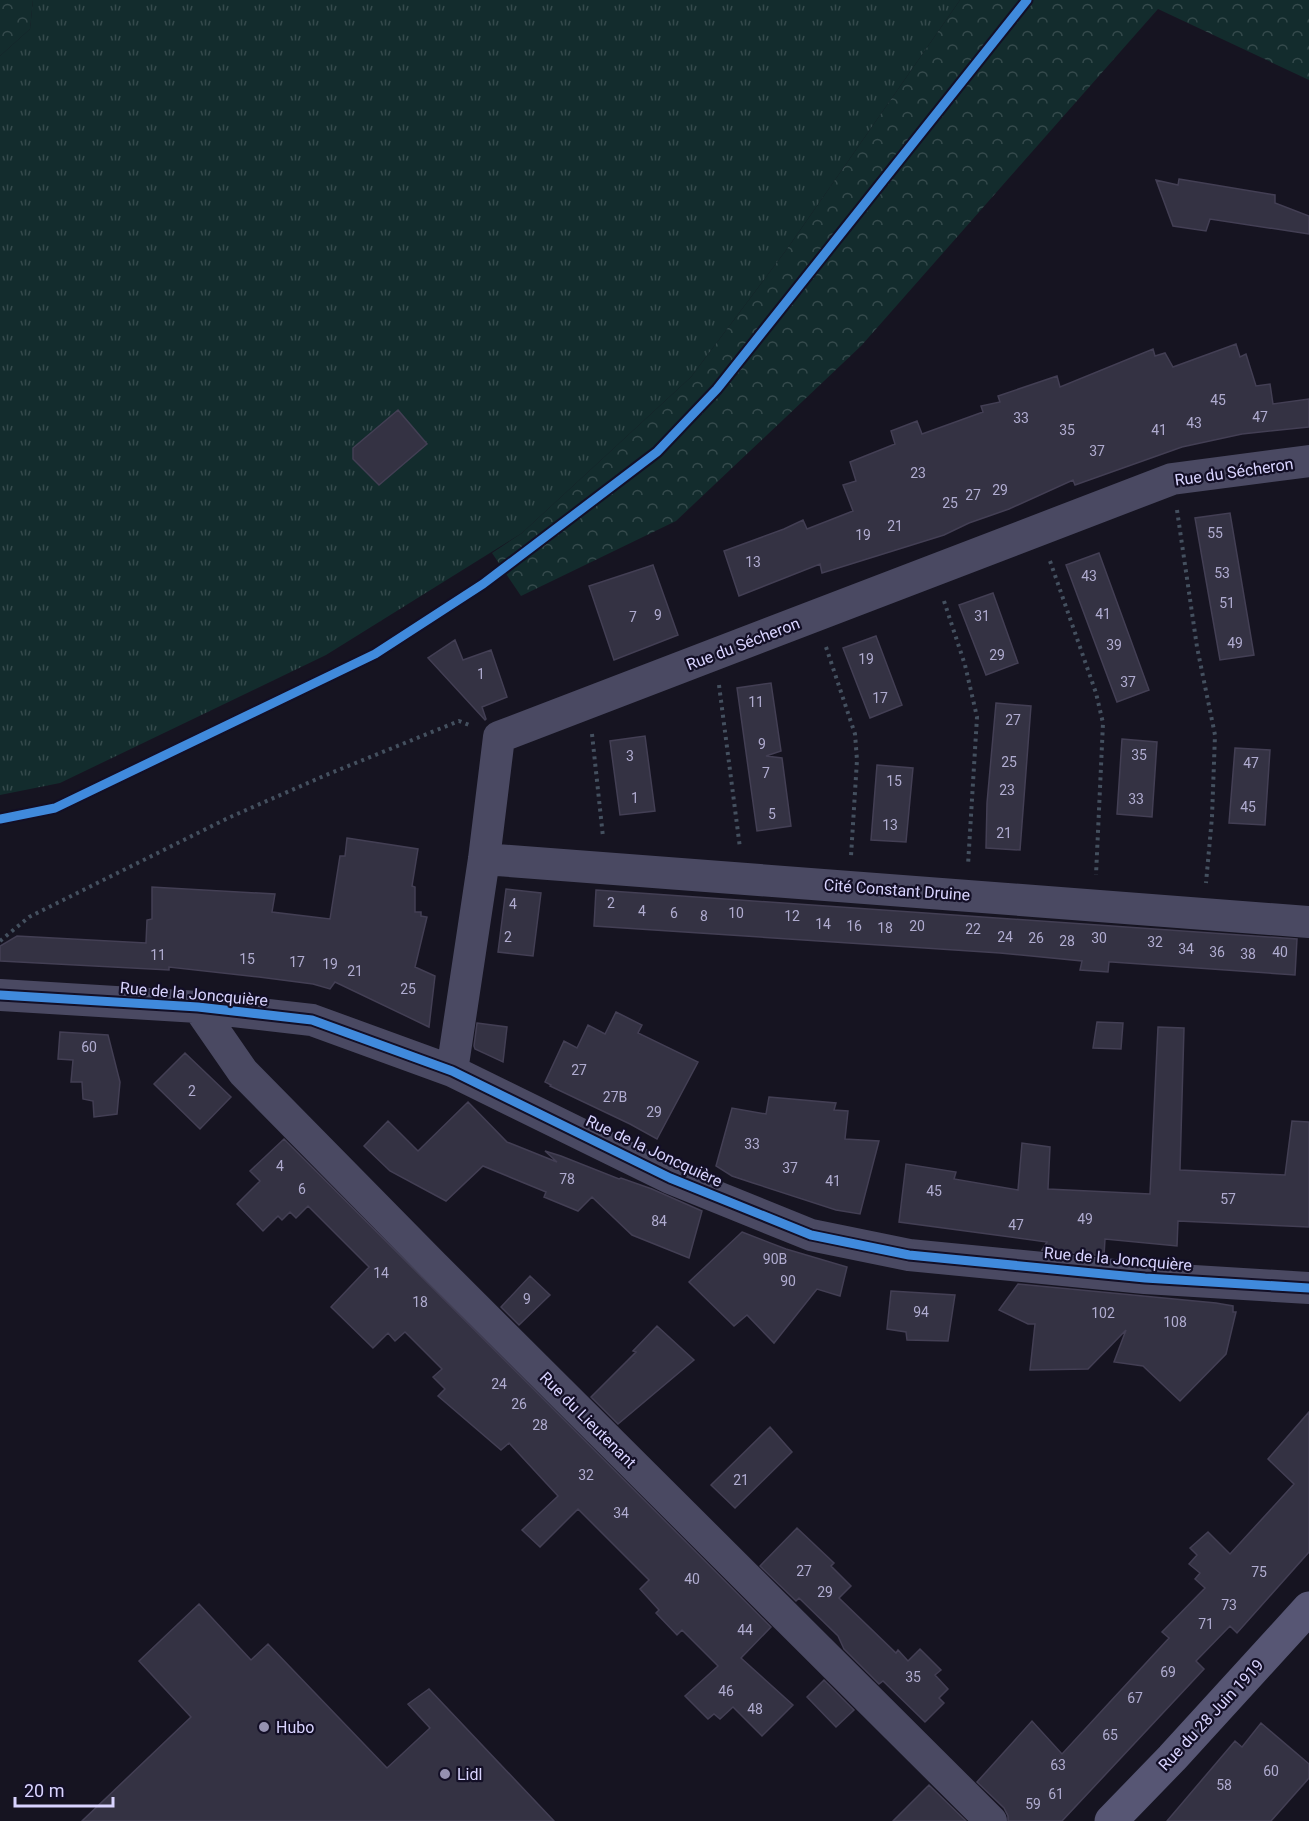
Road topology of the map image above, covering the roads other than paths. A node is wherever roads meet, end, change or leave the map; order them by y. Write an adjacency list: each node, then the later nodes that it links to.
1 (1309, 461): 2 (street, Rue du Sécheron)
2 (484, 859): 3 (street, Cité Constant Druine); 6 (street)
3 (1309, 922)
4 (0, 995): 5 (street, Rue de la Joncquière)
5 (198, 1007): 6 (street, Rue de la Joncquière); 9 (street, Rue du Lieutenant)
6 (452, 1071): 7 (street, Rue de la Joncquière)
7 (1309, 1288)
8 (1309, 1608): 10 (main road, Rue du 28 Juin 1919)
9 (991, 1821)
10 (1111, 1821)

